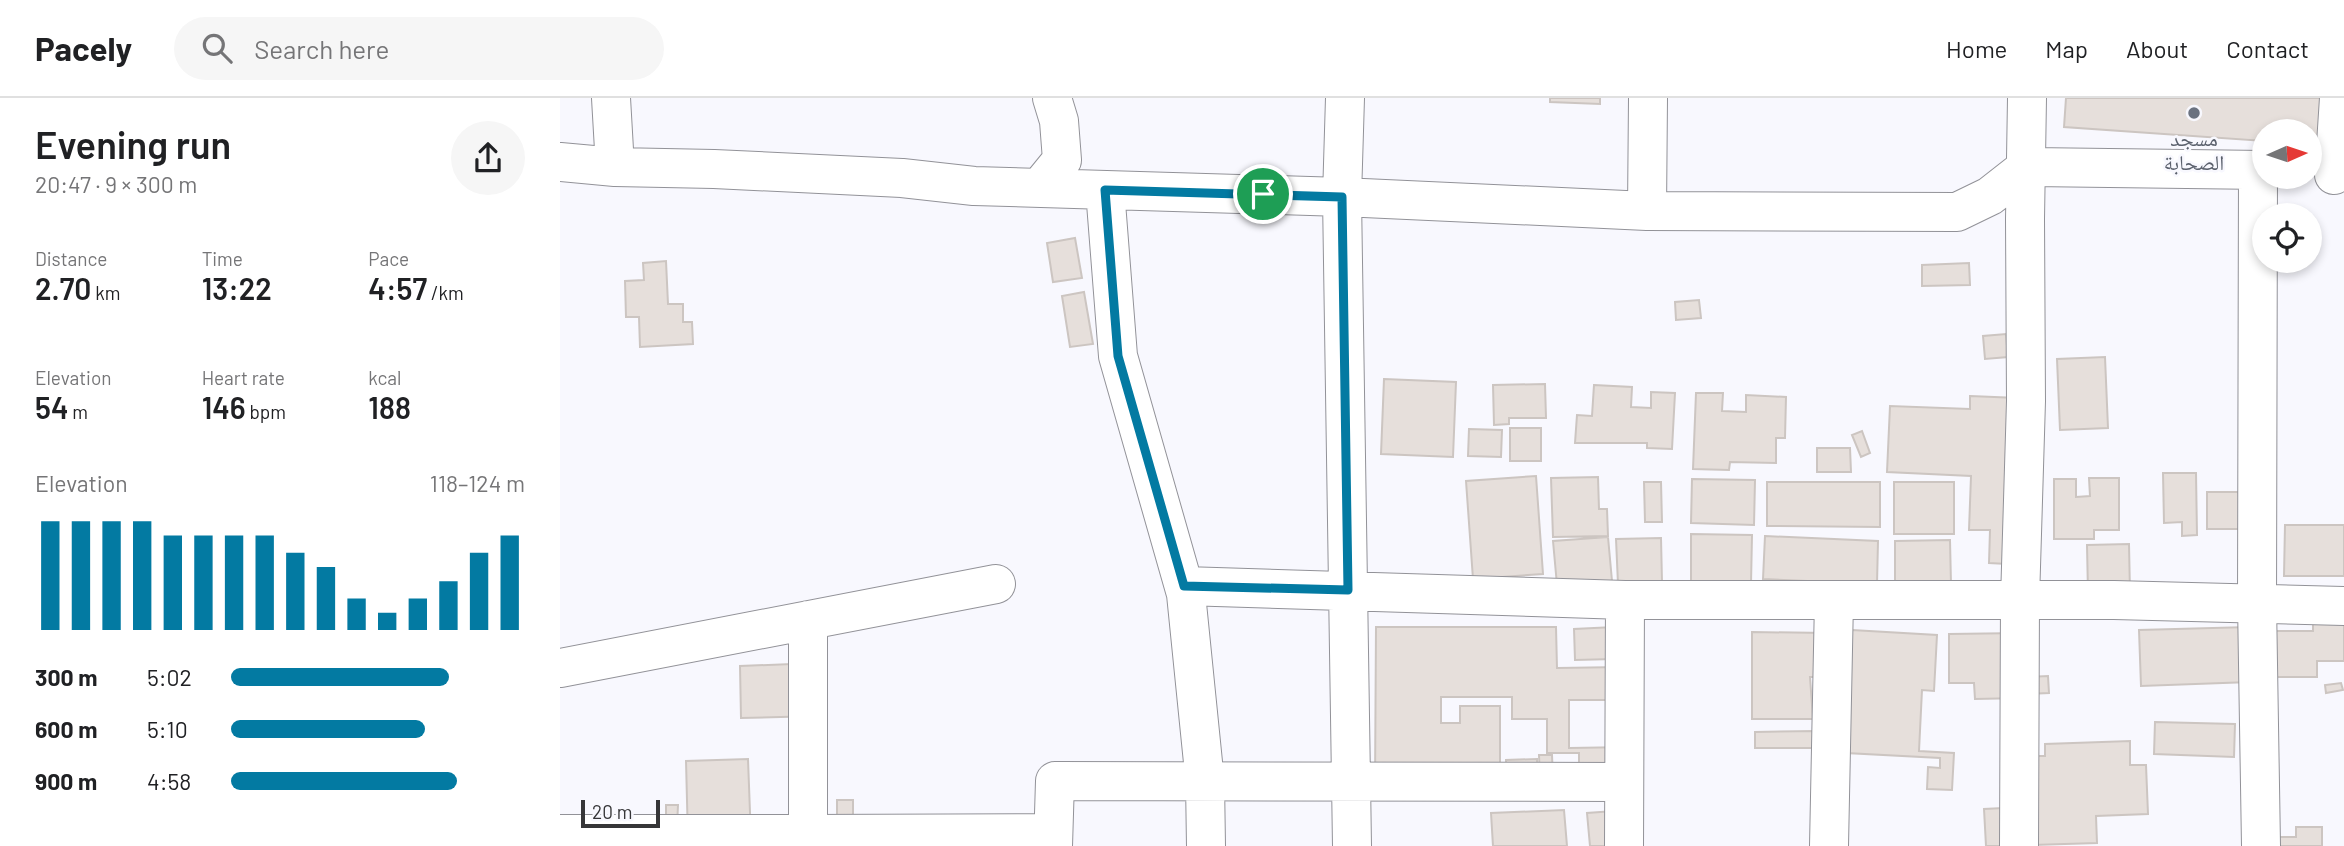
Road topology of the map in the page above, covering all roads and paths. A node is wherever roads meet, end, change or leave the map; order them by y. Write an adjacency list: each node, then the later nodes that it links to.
1 (611, 98): 8 (street)
2 (1052, 98): 12 (street)
3 (1345, 98): 15 (street)
4 (1648, 98): 16 (street)
5 (2027, 98): 9 (street)
6 (2339, 98): 11 (street)
7 (560, 162): 8 (street)
8 (615, 167): 12 (street)
9 (2027, 167): 10 (street); 16 (street); 22 (street)
10 (2252, 170)
11 (2329, 175)
12 (1040, 187): 14 (street)
13 (2261, 189): 23 (street)
14 (1105, 190): 15 (street); 18 (street)
15 (1342, 197): 16 (street); 19 (street)
16 (1647, 211)
17 (996, 584): 25 (street)
18 (1184, 586): 19 (street); 28 (street)
19 (1348, 590): 20 (street); 27 (street)
20 (1625, 600): 21 (street); 29 (street)
21 (1834, 600): 22 (street); 36 (street)
22 (2020, 600): 23 (street); 37 (street)
23 (2257, 603): 24 (street); 38 (street)
24 (2344, 606)
25 (808, 620): 26 (street); 32 (street)
26 (560, 668)
27 (1351, 781): 28 (street); 29 (street); 34 (street)
28 (1205, 782): 31 (street); 33 (street)
29 (1624, 782): 35 (street)
30 (560, 834): 32 (street)
31 (1053, 839): 32 (street)
32 (808, 840)
33 (1206, 846)
34 (1352, 846)
35 (1624, 846)
36 (1829, 846)
37 (2019, 846)
38 (2261, 846)

